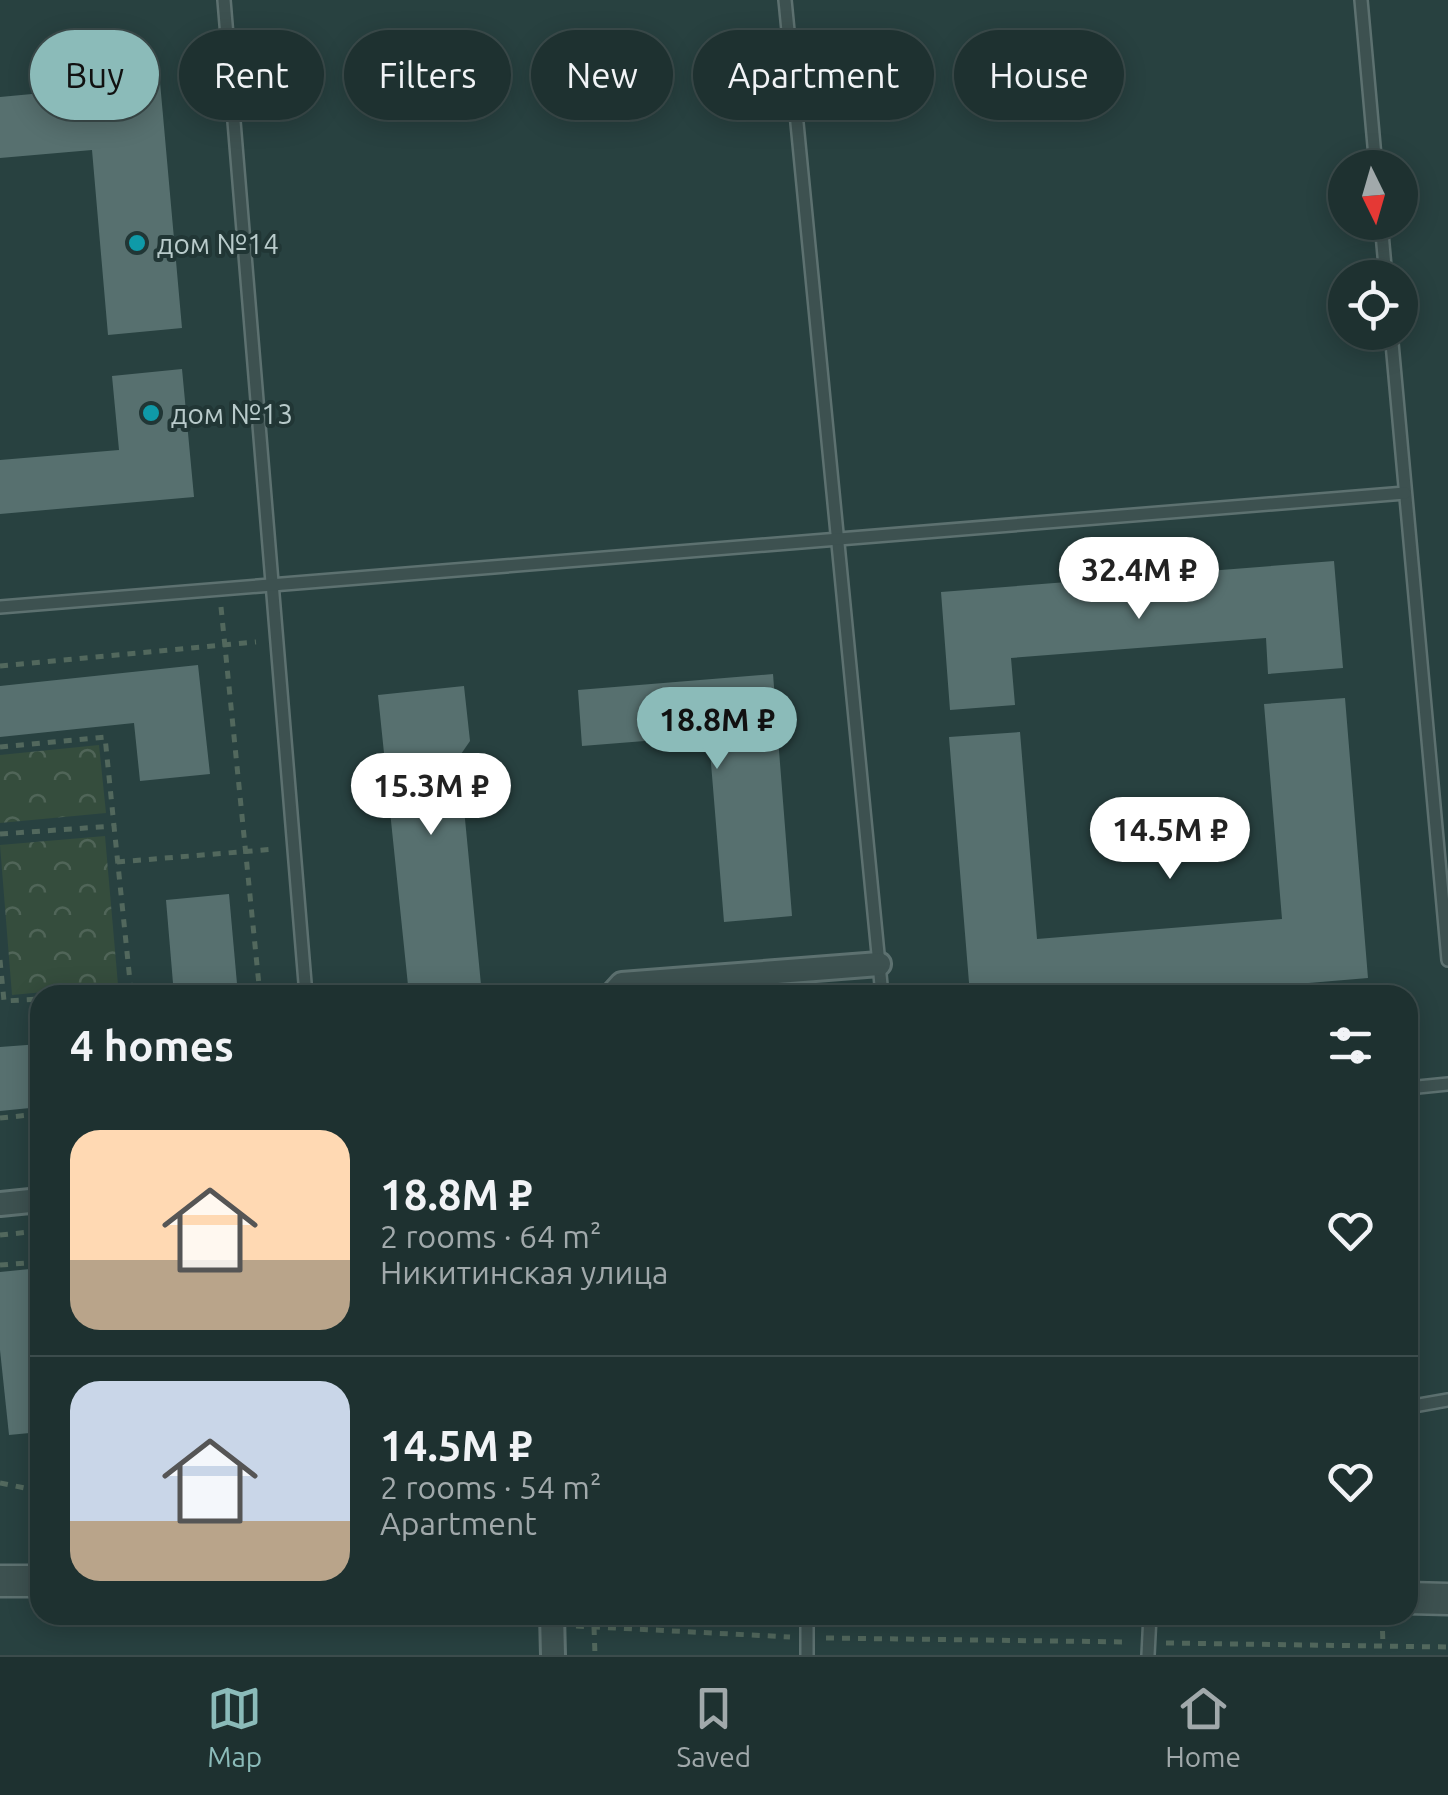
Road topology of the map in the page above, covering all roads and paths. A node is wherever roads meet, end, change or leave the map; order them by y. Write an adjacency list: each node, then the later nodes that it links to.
1 (224, 0): 8 (lane)
2 (785, 0): 7 (lane)
3 (1361, 0): 4 (lane)
4 (1374, 150)
5 (1393, 350): 6 (lane)
6 (1405, 492): 7 (lane); 21 (lane)
7 (838, 538): 8 (lane); 22 (lane)
8 (272, 585): 9 (lane); 11 (lane)
9 (220, 589): 10 (lane); 12 (path)
10 (0, 607)
11 (276, 640): 12 (path); 17 (lane)
12 (225, 644): 13 (path); 18 (path)
13 (0, 666)
14 (0, 747): 15 (path)
15 (114, 826): 16 (path); 19 (path)
16 (0, 834)
17 (294, 847): 18 (path); 25 (lane)
18 (246, 852): 19 (path); 24 (path)
19 (118, 862): 23 (path)
20 (0, 960): 28 (path)
21 (1448, 960)
22 (879, 964): 26 (street); 27 (lane)
23 (130, 985)
24 (259, 985)
25 (305, 985)
26 (621, 985)
27 (881, 985)
28 (30, 999)
29 (1448, 1084): 30 (lane)
30 (1418, 1087)
31 (30, 1115): 32 (path)
32 (0, 1118)
33 (30, 1201): 34 (street)
34 (0, 1204)
35 (30, 1232): 36 (path)
36 (0, 1235)
37 (30, 1263): 38 (path)
38 (0, 1265)
39 (1448, 1400): 40 (lane)
40 (1418, 1404)
41 (0, 1483): 42 (path)
42 (30, 1489)
43 (0, 1580): 44 (street)
44 (30, 1581)
45 (1418, 1598): 46 (street)
46 (1448, 1599)
47 (552, 1625): 56 (street)
48 (582, 1625): 51 (path)
49 (807, 1625): 52 (lane)
50 (1383, 1625): 53 (path)
51 (594, 1627): 52 (path); 57 (path)
52 (807, 1637): 55 (path); 58 (lane)
53 (1384, 1646): 54 (path); 55 (path)
54 (1448, 1647)
55 (1148, 1649)
56 (552, 1655)
57 (595, 1655)
58 (807, 1655)

